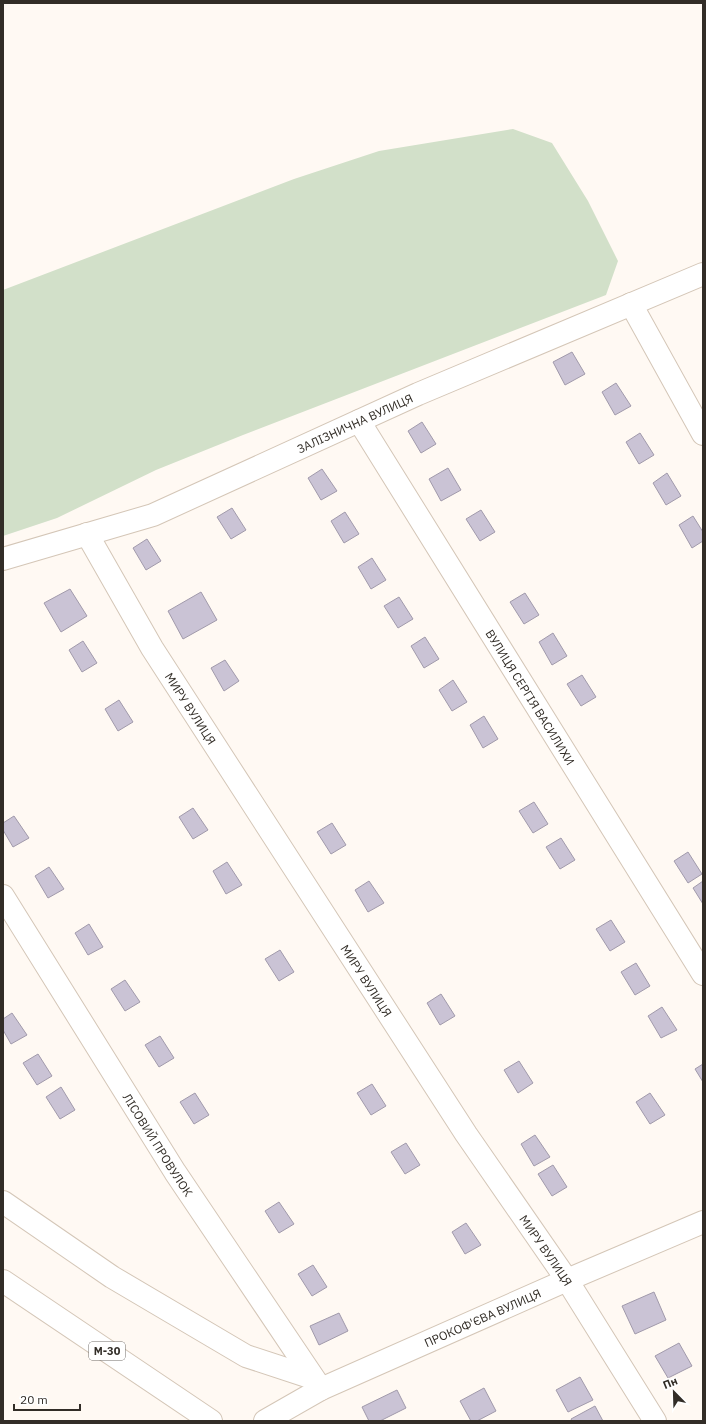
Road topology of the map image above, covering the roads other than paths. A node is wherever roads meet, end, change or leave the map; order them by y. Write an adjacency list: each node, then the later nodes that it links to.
1 (703, 274): 2 (main road, ЗАЛІЗНИЧНА ВУЛИЦЯ)
2 (630, 304): 3 (main road, ЗАЛІЗНИЧНА ВУЛИЦЯ); 4 (main road)
3 (359, 421): 5 (main road, ЗАЛІЗНИЧНА ВУЛИЦЯ); 8 (main road, ВУЛИЦЯ СЕРГІЯ ВАСИЛИХИ)
4 (703, 434)
5 (87, 534): 6 (main road, ЗАЛІЗНИЧНА ВУЛИЦЯ); 11 (main road, МИРУ ВУЛИЦЯ)
6 (3, 559)
7 (3, 896): 13 (main road, ЛІСОВИЙ ПРОВУЛОК)
8 (703, 974)
9 (3, 1202): 13 (main road)
10 (703, 1222): 11 (main road, ПРОКОФ'ЄВА ВУЛИЦЯ)
11 (567, 1280): 13 (main road, ПРОКОФ'ЄВА ВУЛИЦЯ); 16 (main road, МИРУ ВУЛИЦЯ)
12 (3, 1281): 14 (main road, М-30)
13 (317, 1384): 15 (main road, ПРОКОФ'ЄВА ВУЛИЦЯ)
14 (211, 1421)
15 (265, 1421)
16 (655, 1421)

